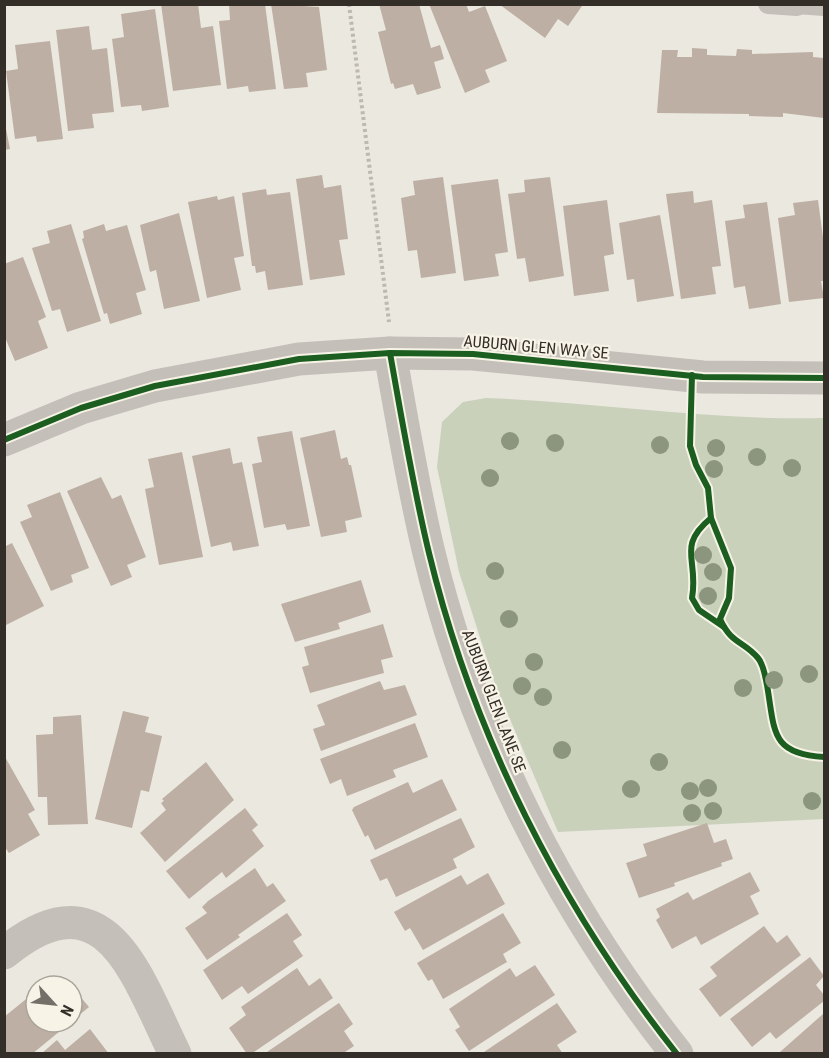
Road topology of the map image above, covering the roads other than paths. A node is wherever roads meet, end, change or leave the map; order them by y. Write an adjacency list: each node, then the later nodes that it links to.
1 (768, 4): 2 (lane)
2 (797, 5): 3 (lane)
3 (825, 6)
4 (390, 353): 5 (street, AUBURN GLEN WAY SE); 6 (street, AUBURN GLEN WAY SE); 9 (street, AUBURN GLEN LANE SE)
5 (825, 378)
6 (4, 440)
7 (4, 953): 8 (street)
8 (175, 1053)
9 (678, 1053)

